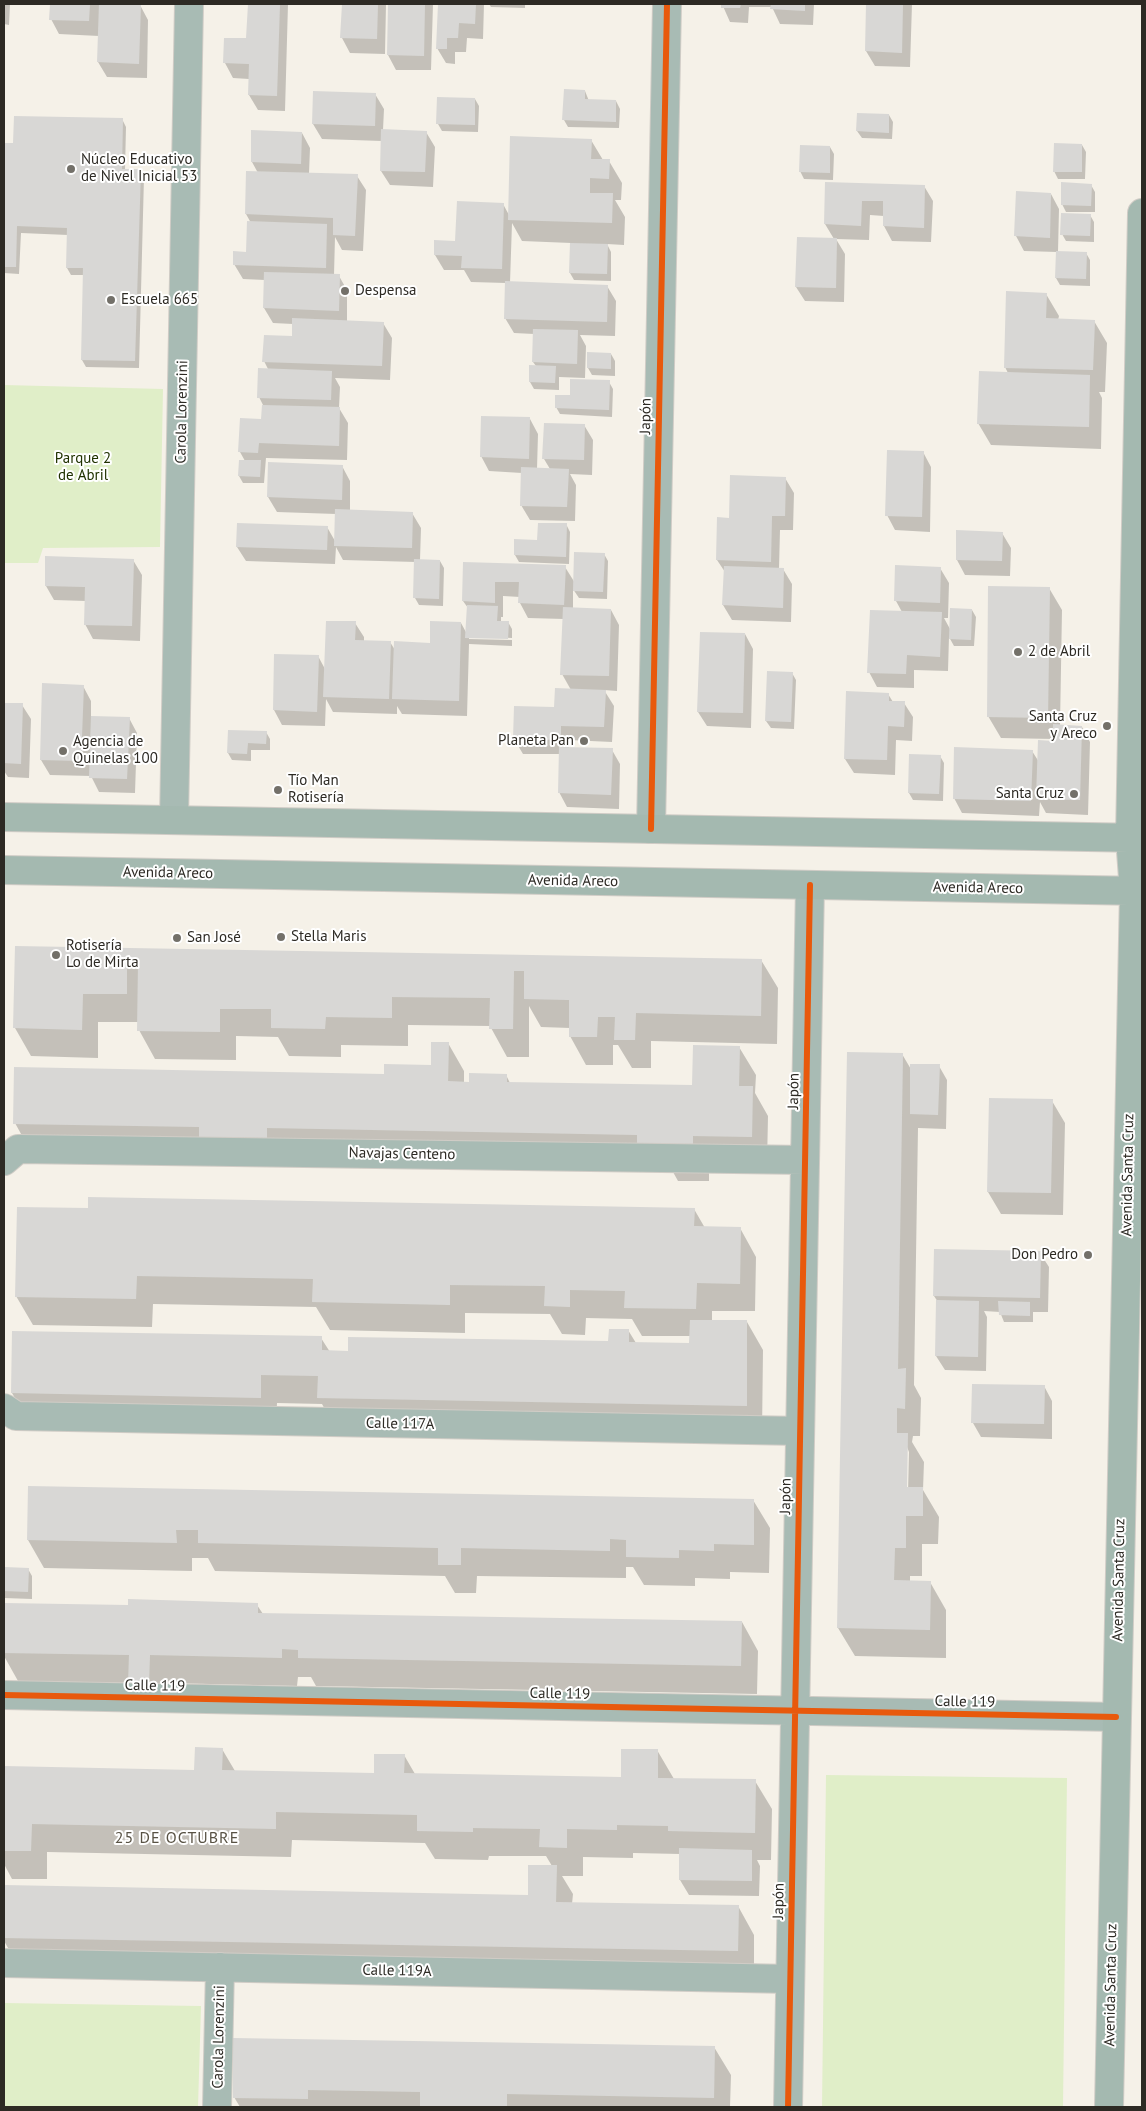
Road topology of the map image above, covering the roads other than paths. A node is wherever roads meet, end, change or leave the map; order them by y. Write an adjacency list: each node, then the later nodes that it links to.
1 (189, 4): 5 (street, Carola Lorenzini)
2 (666, 4): 6 (street, Japón)
3 (1142, 213): 7 (main road, Avenida Santa Cruz)
4 (4, 817): 5 (main road)
5 (174, 820): 6 (main road)
6 (651, 829): 7 (main road)
7 (1136, 838): 10 (main road, Avenida Santa Cruz)
8 (4, 870): 9 (main road, Avenida Areco)
9 (810, 885): 10 (main road, Avenida Areco); 11 (street, Japón)
10 (1138, 891): 17 (main road, Avenida Santa Cruz)
11 (805, 1160): 12 (street, Navajas Centeno); 14 (street, Japón)
12 (4, 1161)
13 (4, 1408): 14 (street, Calle 117A)
14 (800, 1431): 16 (street, Japón)
15 (4, 1695): 16 (street, Calle 119)
16 (795, 1711): 17 (street, Calle 119); 20 (street, Japón)
17 (1116, 1718): 23 (main road, Avenida Santa Cruz)
18 (4, 1963): 19 (street, Calle 119A)
19 (220, 1967): 20 (street, Calle 119A); 21 (street, Carola Lorenzini)
20 (790, 1979): 22 (street, Japón)
21 (217, 2107)
22 (788, 2107)
23 (1109, 2107)

